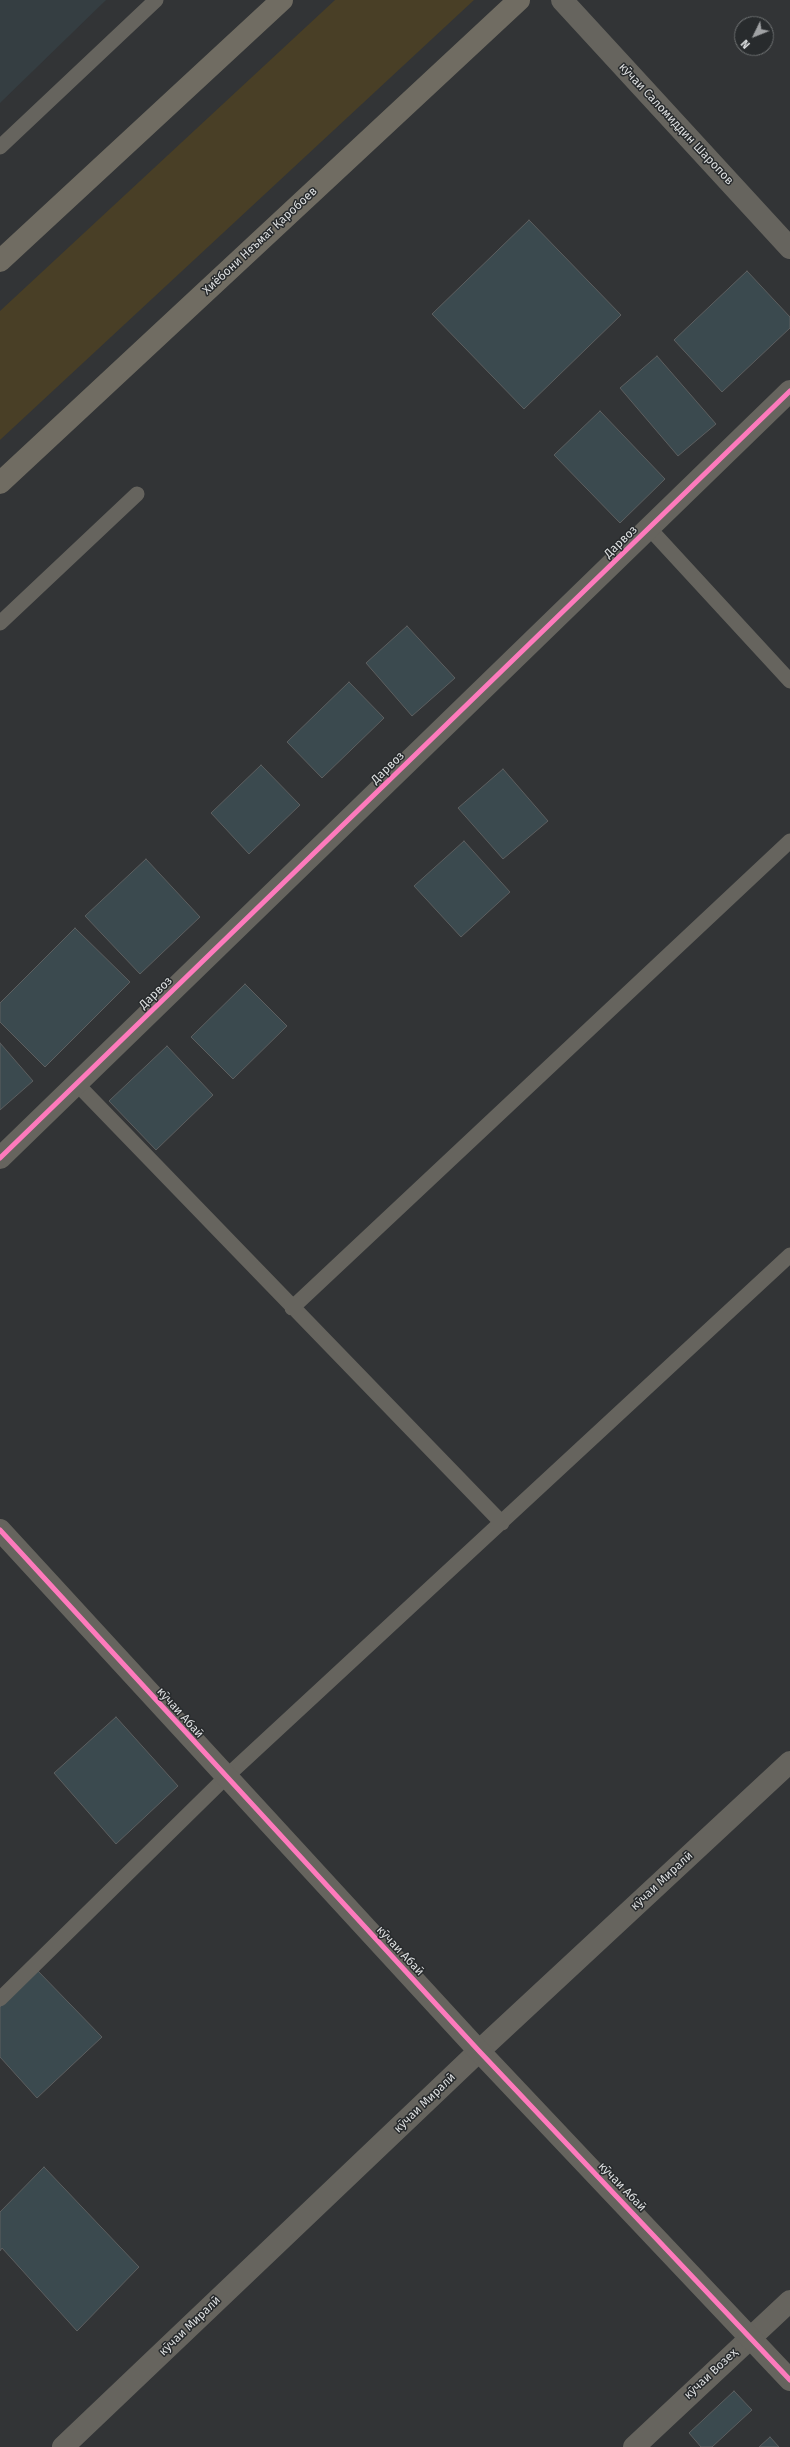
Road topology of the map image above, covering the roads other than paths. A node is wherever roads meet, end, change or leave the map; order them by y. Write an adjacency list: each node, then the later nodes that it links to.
1 (156, 0): 5 (lane)
2 (519, 0): 9 (highway, Хиёбони Неъмат Қаробоев)
3 (562, 0): 6 (street, кӯчаи Саломиддин Шаропов)
4 (280, 1): 7 (highway)
5 (0, 147)
6 (790, 248)
7 (0, 261)
8 (790, 391): 11 (street, Дарвоз)
9 (0, 483)
10 (138, 494): 12 (lane)
11 (649, 528): 13 (lane); 15 (street, Дарвоз)
12 (0, 623)
13 (790, 681)
14 (790, 841): 18 (lane)
15 (77, 1084): 16 (street, Дарвоз); 18 (lane)
16 (0, 1158)
17 (790, 1256): 19 (lane)
18 (292, 1308): 19 (lane)
19 (502, 1522): 22 (lane)
20 (0, 1530): 22 (street, кӯчаи Абаӣ)
21 (790, 1762): 24 (street, кӯчаи Миралӣ)
22 (226, 1777): 23 (lane); 24 (street, кӯчаи Абаӣ)
23 (0, 1999)
24 (479, 2051): 26 (street, кӯчаи Абаӣ); 28 (street, кӯчаи Миралӣ)
25 (790, 2301): 26 (street, кӯчаи Возеҳ)
26 (751, 2337): 27 (street, кӯчаи Абаӣ); 29 (street, кӯчаи Возеҳ)
27 (790, 2380)
28 (64, 2447)
29 (634, 2447)

